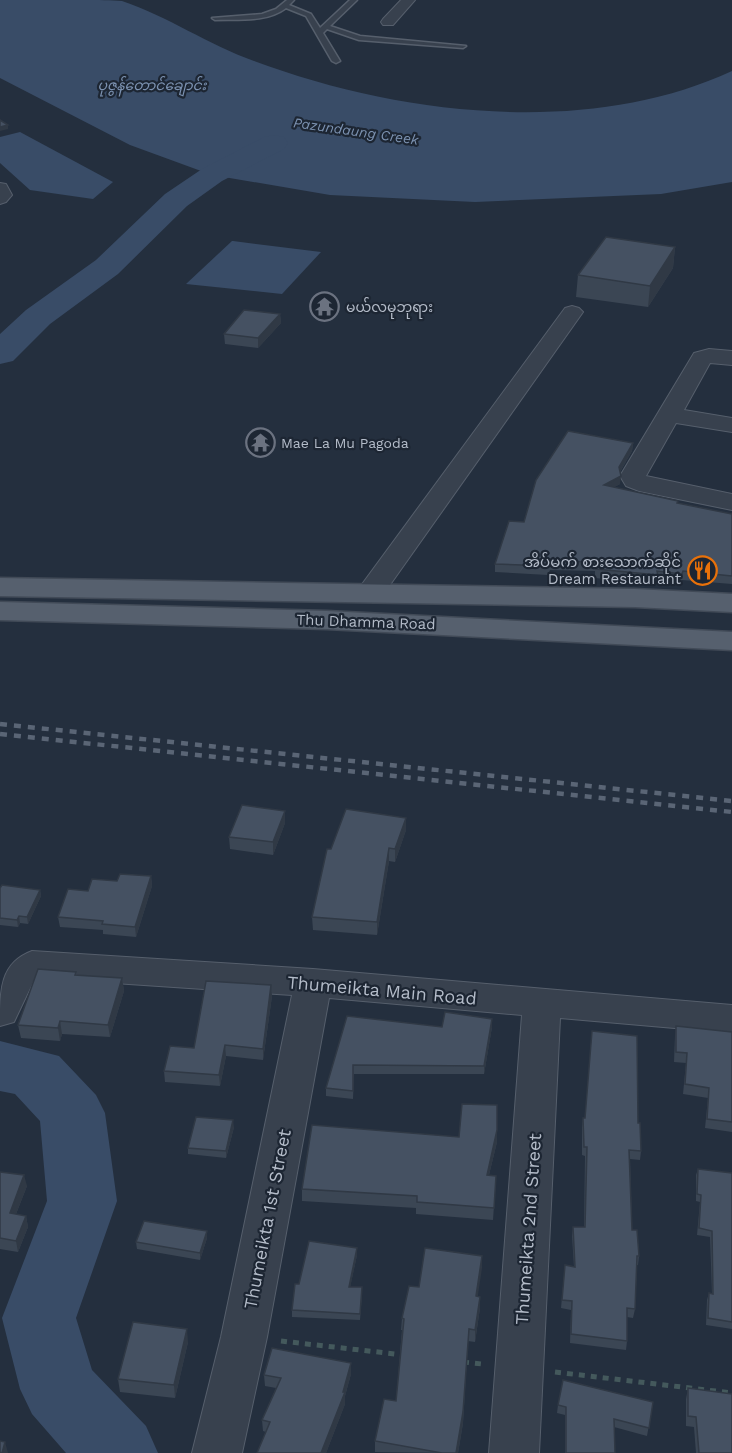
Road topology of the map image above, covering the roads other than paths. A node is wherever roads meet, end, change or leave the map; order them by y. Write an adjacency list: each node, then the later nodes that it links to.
1 (354, 0): 6 (lane)
2 (408, 0): 5 (street)
3 (288, 2): 4 (lane); 7 (lane)
4 (215, 18)
5 (388, 22)
6 (326, 27): 7 (lane); 8 (lane)
7 (319, 33): 9 (lane)
8 (463, 46)
9 (336, 61)
10 (0, 188): 11 (street)
11 (0, 198)
12 (572, 312): 17 (street)
13 (732, 358): 14 (street)
14 (668, 414): 15 (street); 16 (street)
15 (732, 425)
16 (732, 502)
17 (370, 592): 18 (main road, Thu Dhamma Road); 19 (main road, Thu Dhamma Road)
18 (2, 595): 20 (main road, Thu Dhamma Road)
19 (732, 603)
20 (732, 641)
21 (313, 983): 22 (street, Thumeikta Main Road); 23 (street, Thumeikta Main Road); 25 (street, Thumeikta 1st Street)
22 (542, 1004): 24 (street, Thumeikta Main Road); 26 (street, Thumeikta 2nd Street)
23 (0, 1012)
24 (732, 1018)
25 (217, 1453)
26 (514, 1453)

